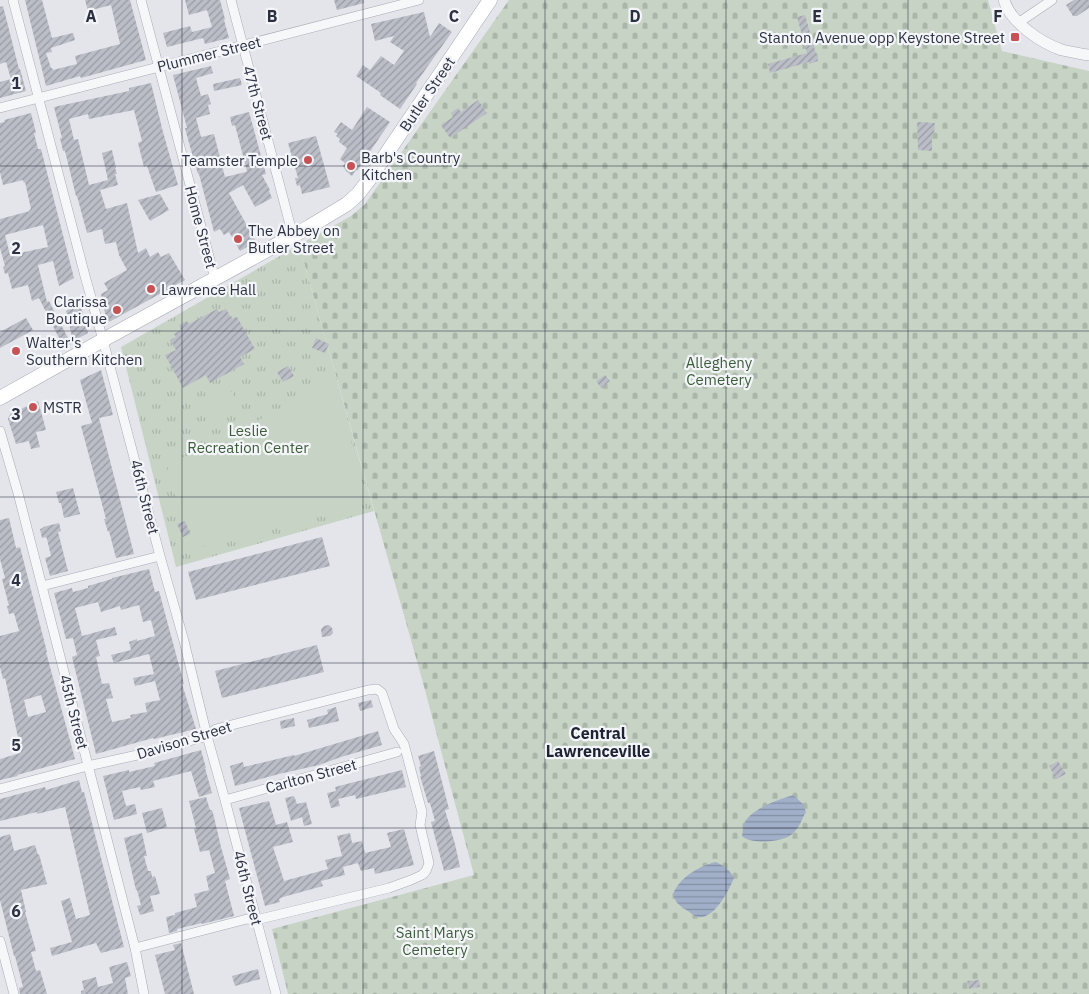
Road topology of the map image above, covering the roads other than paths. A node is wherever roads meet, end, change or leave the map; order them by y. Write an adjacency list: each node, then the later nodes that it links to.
1 (13, 0): 12 (street, 46th Street)
2 (141, 0): 11 (street, Home Street)
3 (231, 0): 9 (street, 47th Street)
4 (419, 0): 9 (street, Plummer Street)
5 (490, 0): 14 (main road, Butler Street)
6 (1004, 0): 8 (street)
7 (1052, 0): 8 (street)
8 (1018, 23): 10 (street)
9 (244, 46): 11 (street, Plummer Street); 14 (street, 47th Street)
10 (1089, 56)
11 (158, 67): 12 (street, Plummer Street); 15 (street, Home Street)
12 (38, 99): 13 (street, Plummer Street); 16 (street, 46th Street)
13 (0, 108)
14 (293, 236): 15 (main road, Butler Street)
15 (215, 280): 16 (main road, Butler Street)
16 (103, 340): 17 (main road, Butler Street); 19 (street, 46th Street)
17 (0, 398)
18 (0, 431): 20 (street, 45th Street)
19 (160, 556): 20 (street); 21 (street, 46th Street)
20 (42, 586): 23 (street, 45th Street)
21 (207, 736): 23 (street, Davison Street); 25 (street, 46th Street); 26 (street, Davison Street)
22 (397, 752): 25 (street, Carlton Street)
23 (88, 766): 24 (street, Davison Street); 28 (street, 45th Street)
24 (0, 789)
25 (225, 800): 26 (street, 46th Street)
26 (256, 920): 28 (street); 31 (street, 46th Street)
27 (0, 941): 29 (street)
28 (135, 948): 30 (street, 45th Street)
29 (14, 994)
30 (144, 994)
31 (276, 994)

